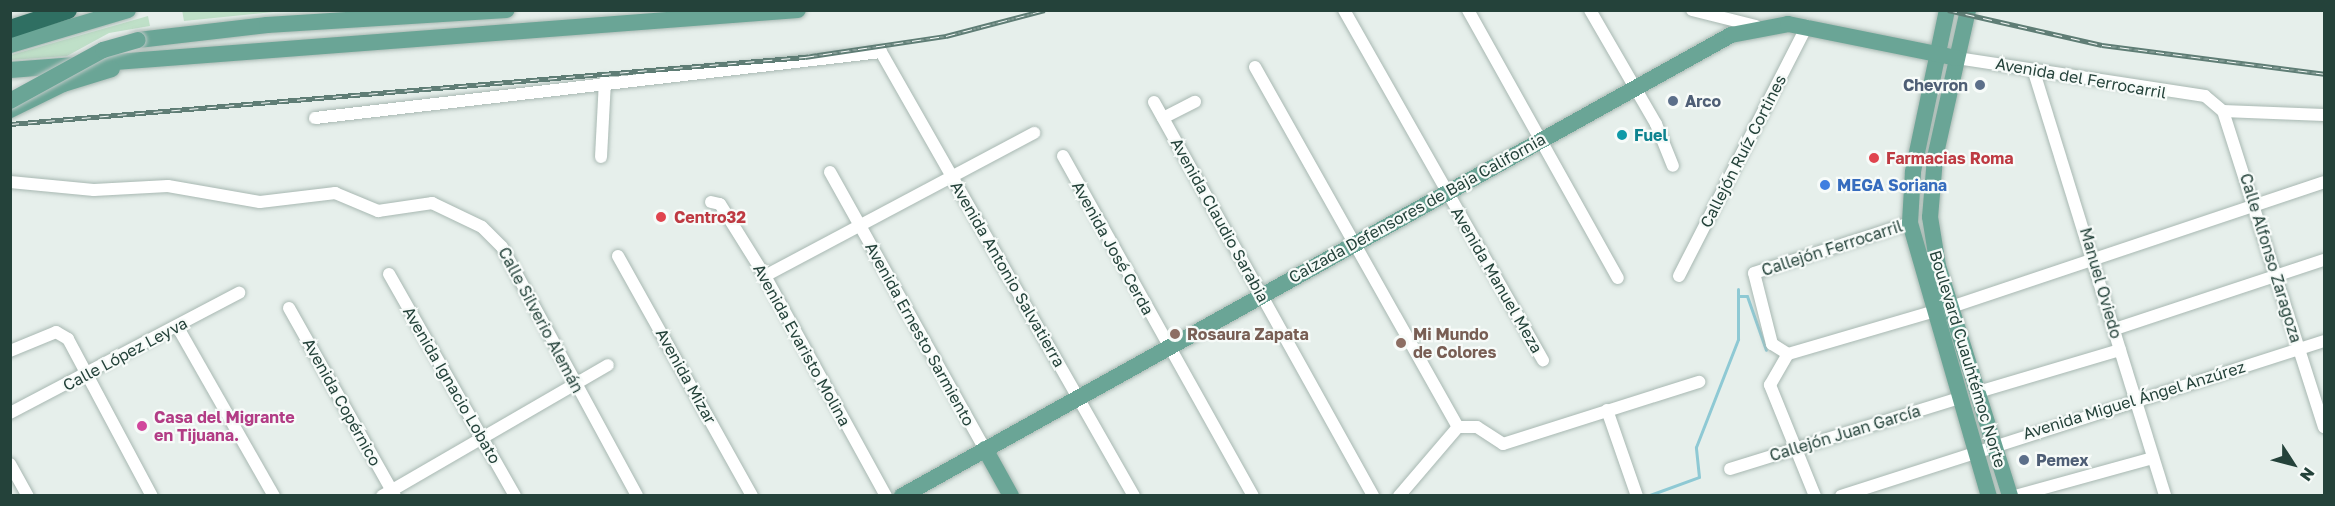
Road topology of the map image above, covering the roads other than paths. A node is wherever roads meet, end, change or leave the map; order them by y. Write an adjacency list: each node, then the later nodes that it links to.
1 (68, 10): 16 (highway)
2 (128, 10): 17 (main road)
3 (507, 10): 12 (main road)
4 (619, 10): 13 (main road)
5 (798, 10): 13 (main road)
6 (1344, 10): 43 (street, Avenida Manuel Meza)
7 (1468, 10): 35 (street)
8 (1590, 10): 25 (street)
9 (1692, 10): 14 (street)
10 (1947, 10): 18 (main road, Boulevard Cuauhtémoc Norte)
11 (1968, 10): 19 (main road, Boulevard Cuauhtémoc Norte)
12 (444, 12): 26 (main road, bridge)
13 (582, 26): 20 (main road)
14 (1756, 26): 15 (main road, Calzada Defensores de Baja California); 25 (main road, Calzada Defensores de Baja California)
15 (1807, 26): 18 (main road, Calzada Defensores de Baja California); 54 (street, Callejón Ruíz Cortines)
16 (10, 29)
17 (10, 45)
18 (1937, 54): 19 (main road, Calzada Defensores de Baja California); 46 (main road, Boulevard Cuauhtémoc Norte)
19 (1957, 58): 23 (street, Avenida del Ferrocarril); 59 (main road, Boulevard Cuauhtémoc Norte)
20 (141, 62): 22 (main road); 29 (main road)
21 (1255, 67): 48 (street)
22 (10, 70)
23 (2034, 72): 30 (street, Avenida del Ferrocarril); 50 (street, Manuel Oviedo)
24 (605, 81): 32 (street); 37 (street); 40 (street, Avenida Antonio Salvatierra)
25 (1635, 87): 35 (main road, Calzada Defensores de Baja California); 38 (street)
26 (10, 101)
27 (1154, 102): 33 (street, Avenida Claudio Sarabia)
28 (1195, 102): 33 (street)
29 (10, 110)
30 (2223, 111): 31 (street); 45 (street, Calle Alfonso Zaragoza)
31 (2325, 115)
32 (315, 118)
33 (1163, 118): 58 (street, Avenida Claudio Sarabia)
34 (1034, 133): 40 (street)
35 (1540, 140): 43 (main road, Calzada Defensores de Baja California); 56 (street)
36 (1063, 156): 65 (street, Avenida José Cerda)
37 (601, 158)
38 (1673, 166)
39 (830, 172): 47 (street, Avenida Ernesto Sarmiento)
40 (954, 179): 47 (street); 76 (street, Avenida Antonio Salvatierra)
41 (10, 182): 74 (street, Calle Silverio Alemán)
42 (2325, 182): 45 (street)
43 (1447, 192): 48 (main road, Calzada Defensores de Baja California); 70 (street, Avenida Manuel Meza)
44 (711, 202): 53 (street, Avenida Evaristo Molina)
45 (2255, 204): 50 (street); 55 (street, Calle Alfonso Zaragoza)
46 (1910, 223): 61 (main road, Boulevard Cuauhtémoc Norte); 69 (street, Callejón Ferrocarril)
47 (858, 225): 53 (street); 86 (street, Avenida Ernesto Sarmiento)
48 (1354, 243): 58 (main road, Calzada Defensores de Baja California); 81 (street)
49 (618, 256): 98 (street, Avenida Mizar)
50 (2094, 257): 59 (street); 63 (street, Manuel Oviedo)
51 (2325, 260): 55 (street)
52 (389, 274): 83 (street, Avenida Ignacio Lobato)
53 (765, 276): 99 (street, Avenida Evaristo Molina)
54 (1679, 276)
55 (2276, 276): 63 (street); 66 (street, Calle Alfonso Zaragoza)
56 (1618, 278)
57 (238, 292): 62 (street, Calle López Leyva)
58 (1261, 295): 65 (main road, Calzada Defensores de Baja California); 104 (street, Avenida Claudio Sarabia)
59 (1951, 307): 75 (main road, Boulevard Cuauhtémoc Norte)
60 (289, 308): 92 (street, Avenida Copérnico)
61 (1932, 312): 69 (street); 77 (main road, Boulevard Cuauhtémoc Norte)
62 (177, 326): 72 (street, Calle López Leyva); 95 (street)
63 (2115, 329): 67 (street, Manuel Oviedo)
64 (2325, 341): 66 (street, Avenida Miguel Ángel Anzúrez)
65 (1168, 347): 76 (main road, Calzada Defensores de Baja California); 103 (street, Avenida José Cerda)
66 (2299, 349): 78 (street, Avenida Miguel Ángel Anzúrez); 82 (street, Calle Alfonso Zaragoza)
67 (2120, 350): 75 (street); 78 (street, Manuel Oviedo)
68 (10, 351): 72 (street)
69 (1788, 354): 85 (street)
70 (1544, 361)
71 (608, 365): 74 (street)
72 (86, 375): 80 (street, Calle López Leyva); 94 (street)
73 (1699, 382): 79 (street)
74 (574, 383): 83 (street); 97 (street, Calle Silverio Alemán)
75 (1978, 393): 84 (main road, Boulevard Cuauhtémoc Norte)
76 (1078, 396): 86 (main road, Calzada Defensores de Baja California); 102 (street, Avenida Antonio Salvatierra)
77 (1959, 398): 85 (street, Callejón Juan García); 87 (main road, Boulevard Cuauhtémoc Norte)
78 (2136, 401): 84 (street, Avenida Miguel Ángel Anzúrez); 88 (street, Manuel Oviedo)
79 (1607, 410): 81 (street); 91 (street)
80 (10, 413)
81 (1458, 427): 105 (street)
82 (2325, 427)
83 (484, 439): 92 (street); 96 (street, Avenida Ignacio Lobato)
84 (1994, 444): 87 (street, Avenida Miguel Ángel Anzúrez); 109 (main road, Boulevard Cuauhtémoc Norte)
85 (1797, 447): 90 (street, Callejón Juan García); 106 (street)
86 (985, 449): 100 (main road, Calzada Defensores de Baja California); 101 (main road, Avenida Ernesto Sarmiento)
87 (1976, 450): 107 (street, Avenida Miguel Ángel Anzúrez); 108 (main road, Boulevard Cuauhtémoc Norte)
88 (2153, 458): 110 (street); 111 (street, Manuel Oviedo)
89 (10, 464): 93 (street)
90 (1730, 469)
91 (1634, 493)
92 (389, 494)
93 (28, 495)
94 (152, 495)
95 (274, 495)
96 (515, 495)
97 (637, 495)
98 (752, 495)
99 (886, 495)
100 (902, 495)
101 (1011, 495)
102 (1134, 495)
103 (1253, 495)
104 (1373, 495)
105 (1399, 495)
106 (1815, 495)
107 (1841, 495)
108 (1989, 495)
109 (2010, 495)
110 (2015, 495)
111 (2165, 495)

